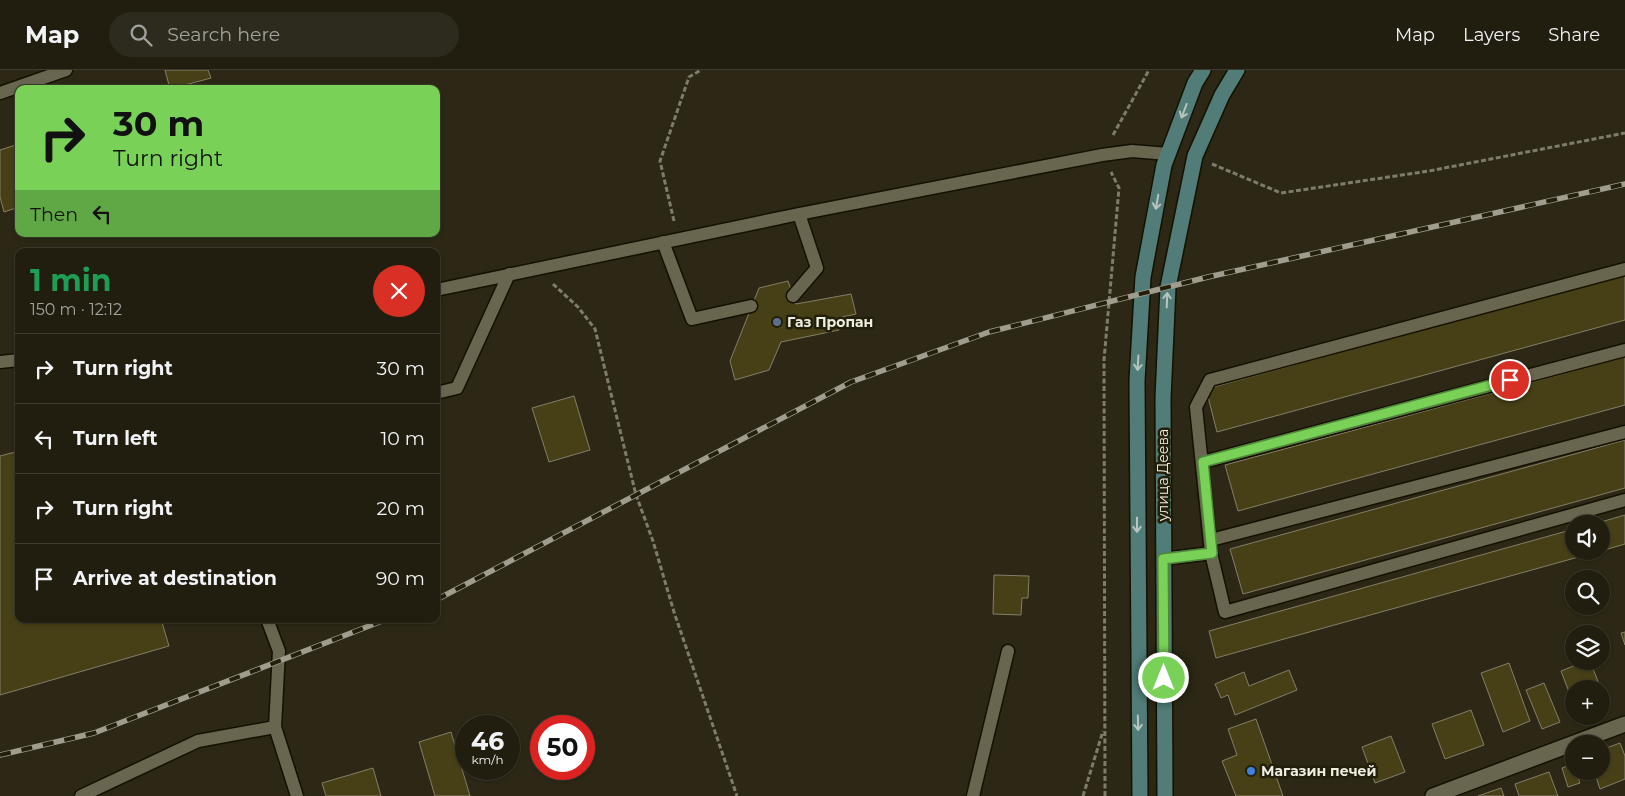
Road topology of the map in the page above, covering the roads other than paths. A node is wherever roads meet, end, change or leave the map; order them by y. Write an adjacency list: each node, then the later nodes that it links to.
1 (66, 70): 4 (lane)
2 (1203, 70): 7 (main road, one-way to 7)
3 (1237, 70): 23 (main road, улица Деева, one-way to 3)
4 (23, 85)
5 (15, 88): 6 (lane)
6 (0, 93)
7 (1168, 154): 8 (lane); 31 (main road, one-way to 31)
8 (799, 214): 9 (lane); 13 (lane)
9 (663, 242): 11 (lane); 14 (lane)
10 (1625, 268): 20 (lane)
11 (509, 274): 12 (lane); 18 (lane)
12 (440, 289)
13 (794, 296)
14 (751, 306)
15 (1625, 350): 20 (lane)
16 (15, 360): 17 (lane)
17 (0, 362)
18 (440, 391)
19 (1625, 432): 22 (lane)
20 (1203, 462): 22 (lane)
21 (1625, 500): 22 (lane)
22 (1211, 547): 23 (lane)
23 (1163, 559): 32 (main road, улица Деева)
24 (268, 623): 27 (lane)
25 (1008, 652): 30 (lane)
26 (1625, 724): 33 (street)
27 (275, 727): 28 (lane); 29 (lane)
28 (81, 796)
29 (297, 796)
30 (972, 796)
31 (1140, 796)
32 (1165, 796)
33 (1433, 796)

